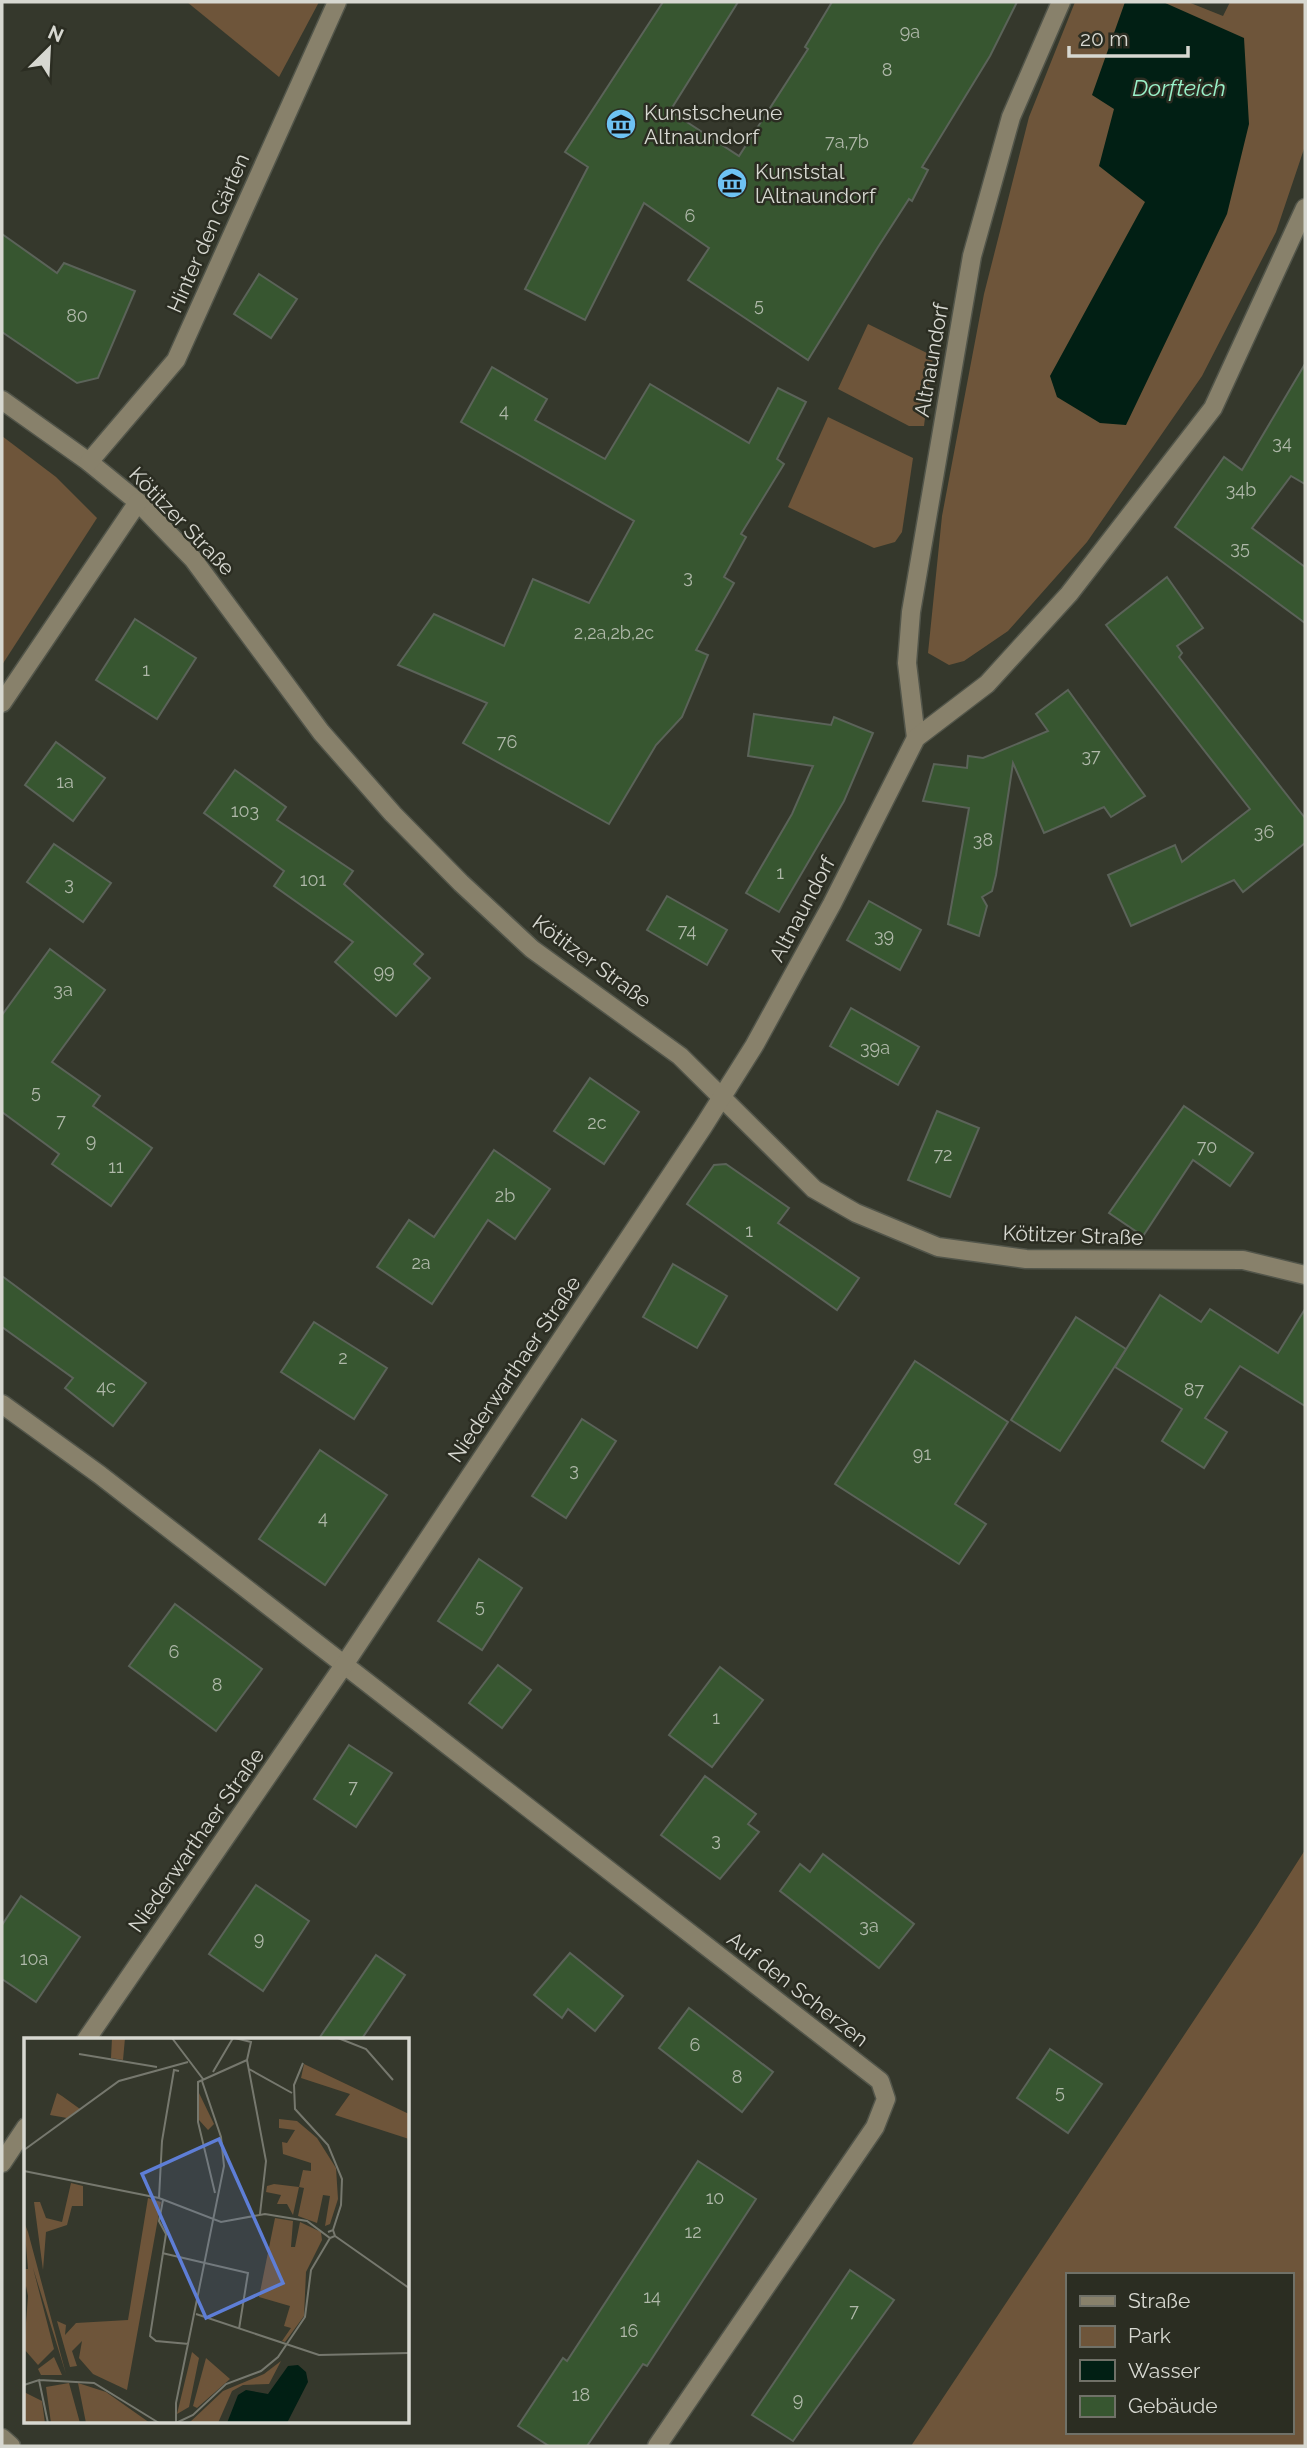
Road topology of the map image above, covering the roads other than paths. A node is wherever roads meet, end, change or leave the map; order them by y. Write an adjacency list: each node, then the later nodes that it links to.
1 (337, 2): 5 (street, Hinter den Gärten)
2 (1061, 2): 8 (street, Altnaundorf)
3 (1305, 208): 8 (street, Altnaundorf)
4 (2, 400): 5 (street, Kötitzer Straße)
5 (89, 463): 6 (street, Kötitzer Straße)
6 (138, 502): 7 (street); 9 (street, Kötitzer Straße)
7 (2, 703)
8 (916, 738): 9 (street, Altnaundorf)
9 (722, 1098): 10 (street, Kötitzer Straße); 12 (street, Niederwarthaer Straße)
10 (1305, 1275)
11 (2, 1404): 12 (street)
12 (344, 1665): 13 (street, Niederwarthaer Straße); 18 (street, Auf den Scherzen)
13 (87, 2038)
14 (24, 2130): 15 (street)
15 (2, 2163)
16 (2, 2438): 17 (street)
17 (11, 2446)
18 (657, 2446)

